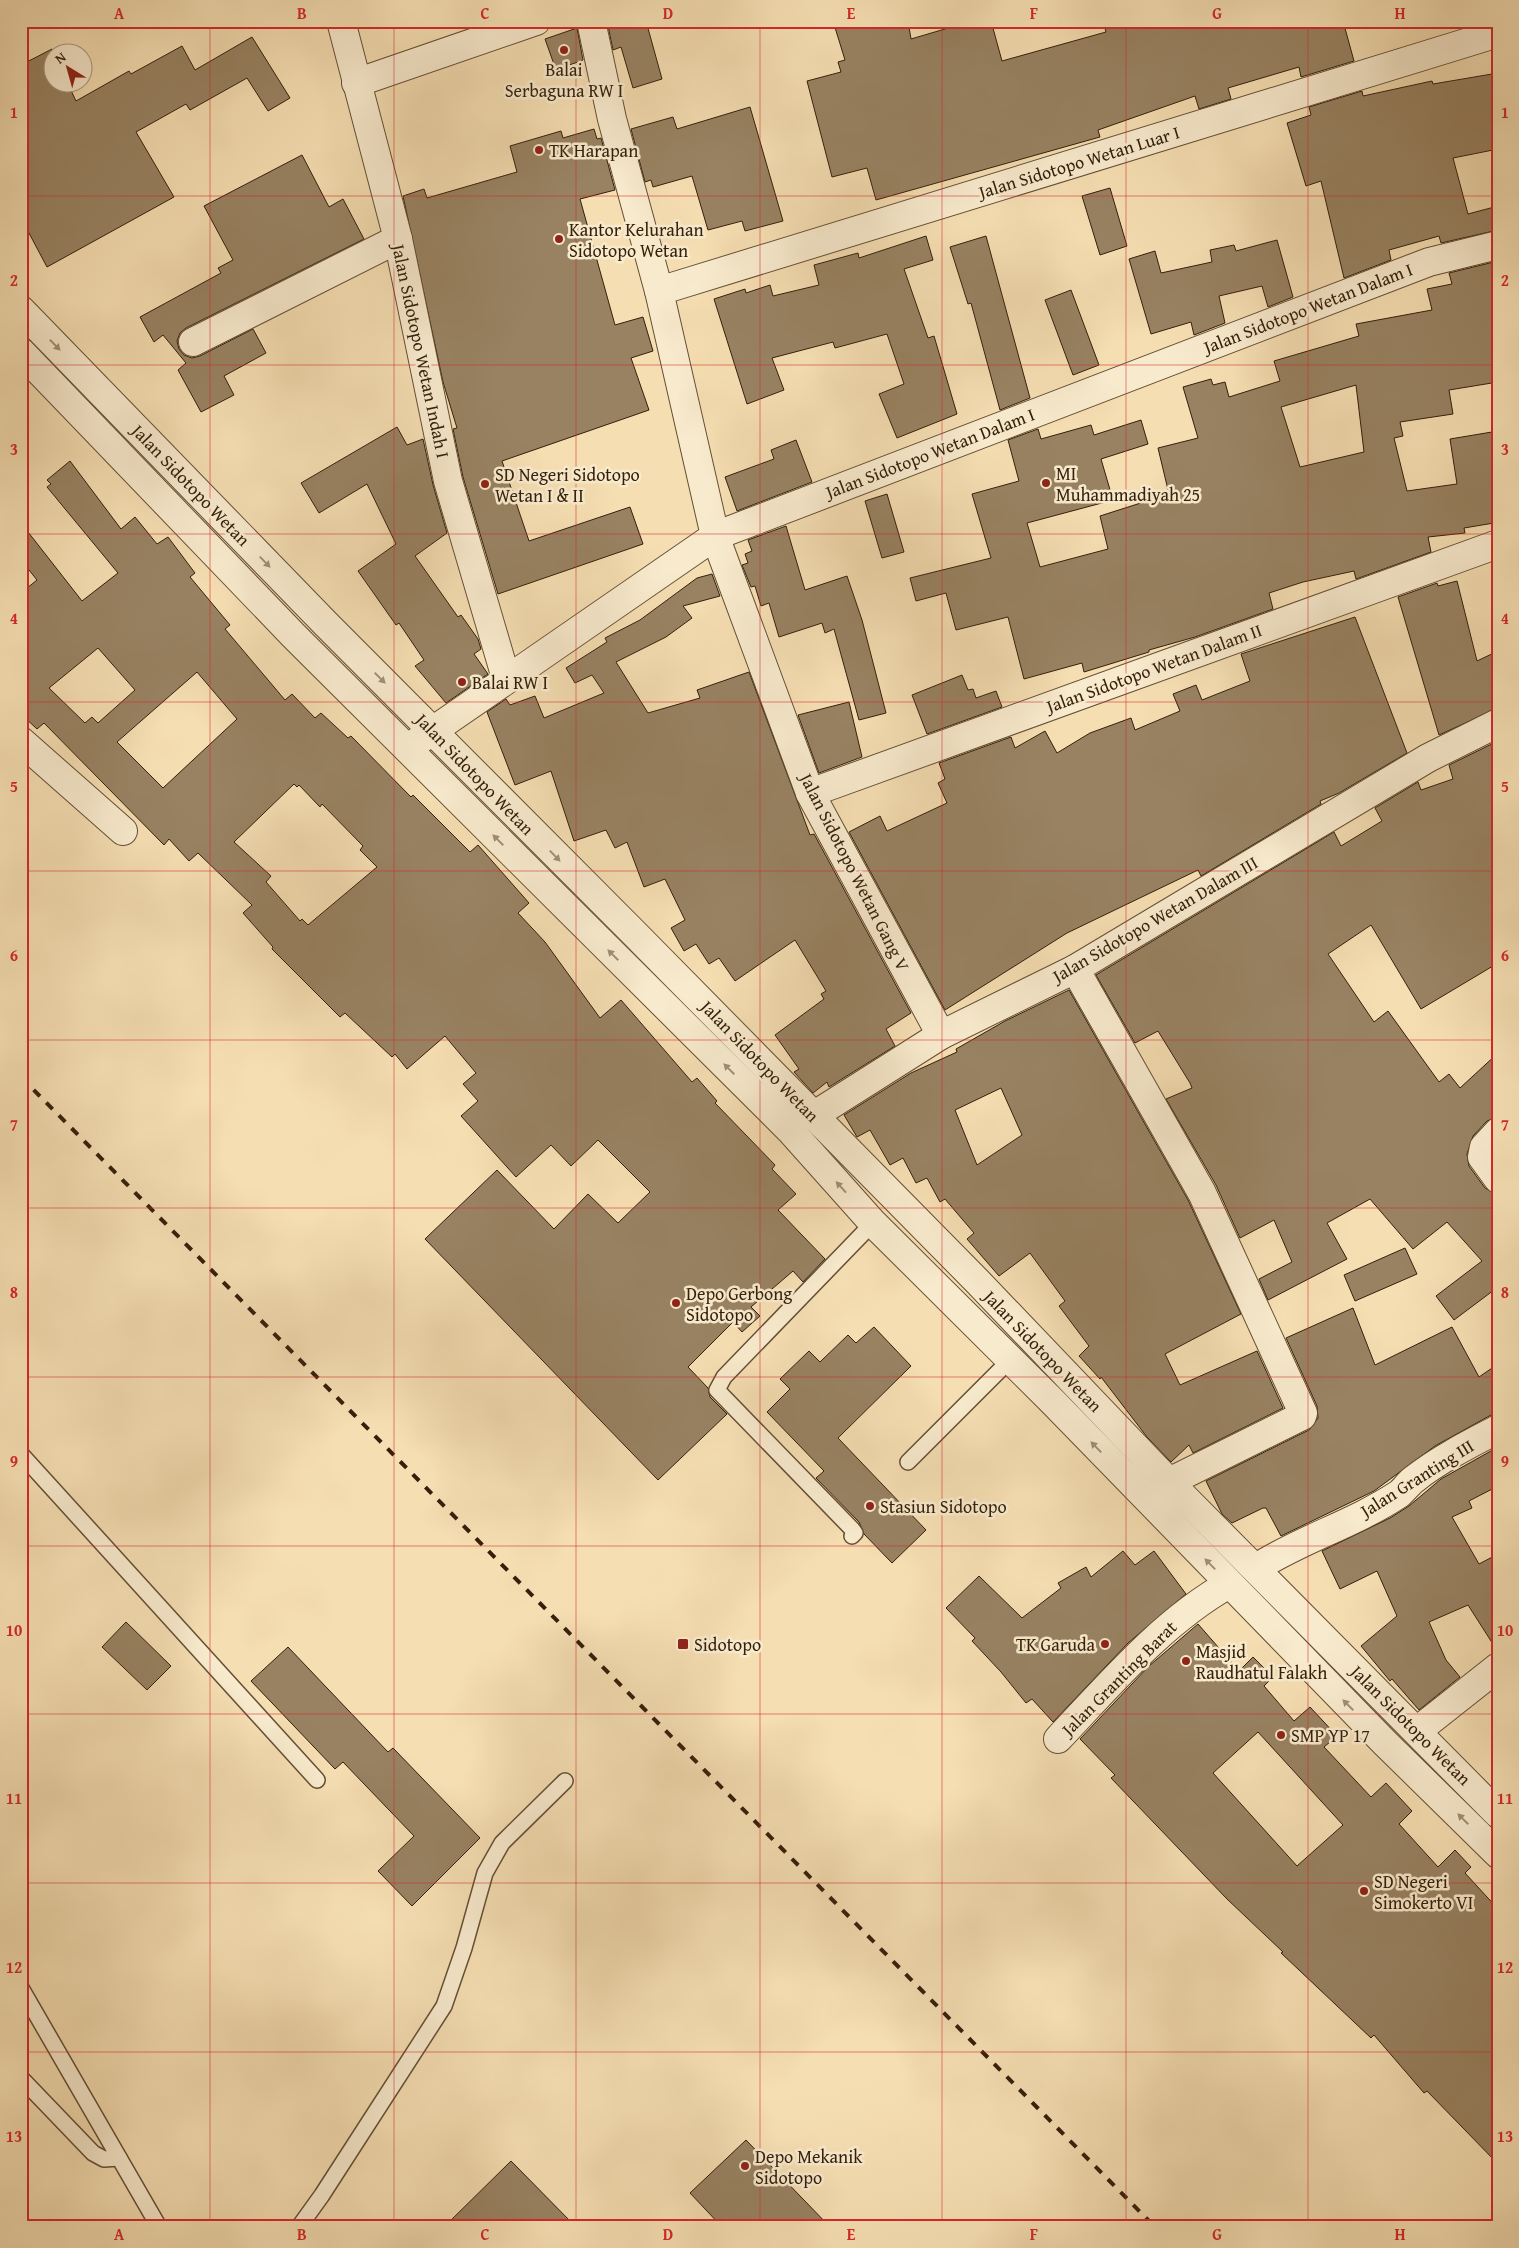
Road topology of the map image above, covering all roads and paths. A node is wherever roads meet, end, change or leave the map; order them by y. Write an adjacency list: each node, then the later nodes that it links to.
1 (341, 21): 5 (street, Jalan Sidotopo Wetan Indah I)
2 (536, 21): 5 (street)
3 (591, 21): 8 (street, Jalan Sidotopo Wetan Gang V)
4 (1498, 33): 8 (street, Jalan Sidotopo Wetan Luar I)
5 (356, 83): 6 (street, Jalan Sidotopo Wetan Indah I)
6 (398, 239): 10 (street); 14 (street, Jalan Sidotopo Wetan Indah I)
7 (1498, 246): 12 (street, Jalan Sidotopo Wetan Dalam I)
8 (659, 291): 12 (street, Jalan Sidotopo Wetan Gang V)
9 (21, 310): 16 (street, Jalan Sidotopo Wetan, one-way to 16)
10 (193, 342)
11 (21, 352): 18 (street, Jalan Sidotopo Wetan)
12 (715, 536): 14 (street, Jalan Sidotopo Wetan Dalam I); 19 (street, Jalan Sidotopo Wetan Gang V)
13 (1498, 544): 19 (street, Jalan Sidotopo Wetan Dalam II)
14 (506, 678): 16 (street, Jalan Sidotopo Wetan Dalam I)
15 (1498, 723): 21 (street, Jalan Sidotopo Wetan Dalam III)
16 (432, 730): 18 (street, Jalan Sidotopo Wetan Dalam I); 23 (street, Jalan Sidotopo Wetan, one-way to 23)
17 (21, 741): 20 (street)
18 (407, 750): 26 (street, Jalan Sidotopo Wetan, one-way to 18)
19 (810, 793): 22 (street, Jalan Sidotopo Wetan Gang V)
20 (123, 832)
21 (1075, 969): 22 (street, Jalan Sidotopo Wetan Dalam III); 31 (street)
22 (941, 1035): 23 (street, Jalan Sidotopo Wetan Dalam III)
23 (813, 1116): 31 (street, Jalan Sidotopo Wetan)
24 (1498, 1132): 25 (street)
25 (1498, 1179)
26 (873, 1223): 27 (street, Jalan Sidotopo Wetan); 32 (lane)
27 (1010, 1360): 30 (lane); 34 (street, Jalan Sidotopo Wetan, one-way to 27)
28 (1498, 1428): 33 (street, Jalan Granting III)
29 (21, 1454): 38 (lane)
30 (908, 1462)
31 (1169, 1482): 33 (street, Jalan Sidotopo Wetan)
32 (852, 1536)
33 (1256, 1568): 36 (street, Jalan Sidotopo Wetan)
34 (1229, 1584): 37 (street, Jalan Granting Barat); 41 (street, Jalan Sidotopo Wetan, one-way to 34)
35 (1498, 1667): 36 (street)
36 (1417, 1731): 40 (street, Jalan Sidotopo Wetan)
37 (1058, 1739)
38 (317, 1780)
39 (565, 1780): 46 (lane)
40 (1498, 1814)
41 (1498, 1854)
42 (21, 1988): 44 (lane)
43 (21, 2078): 44 (lane)
44 (119, 2158): 45 (lane)
45 (159, 2227)
46 (299, 2227)

